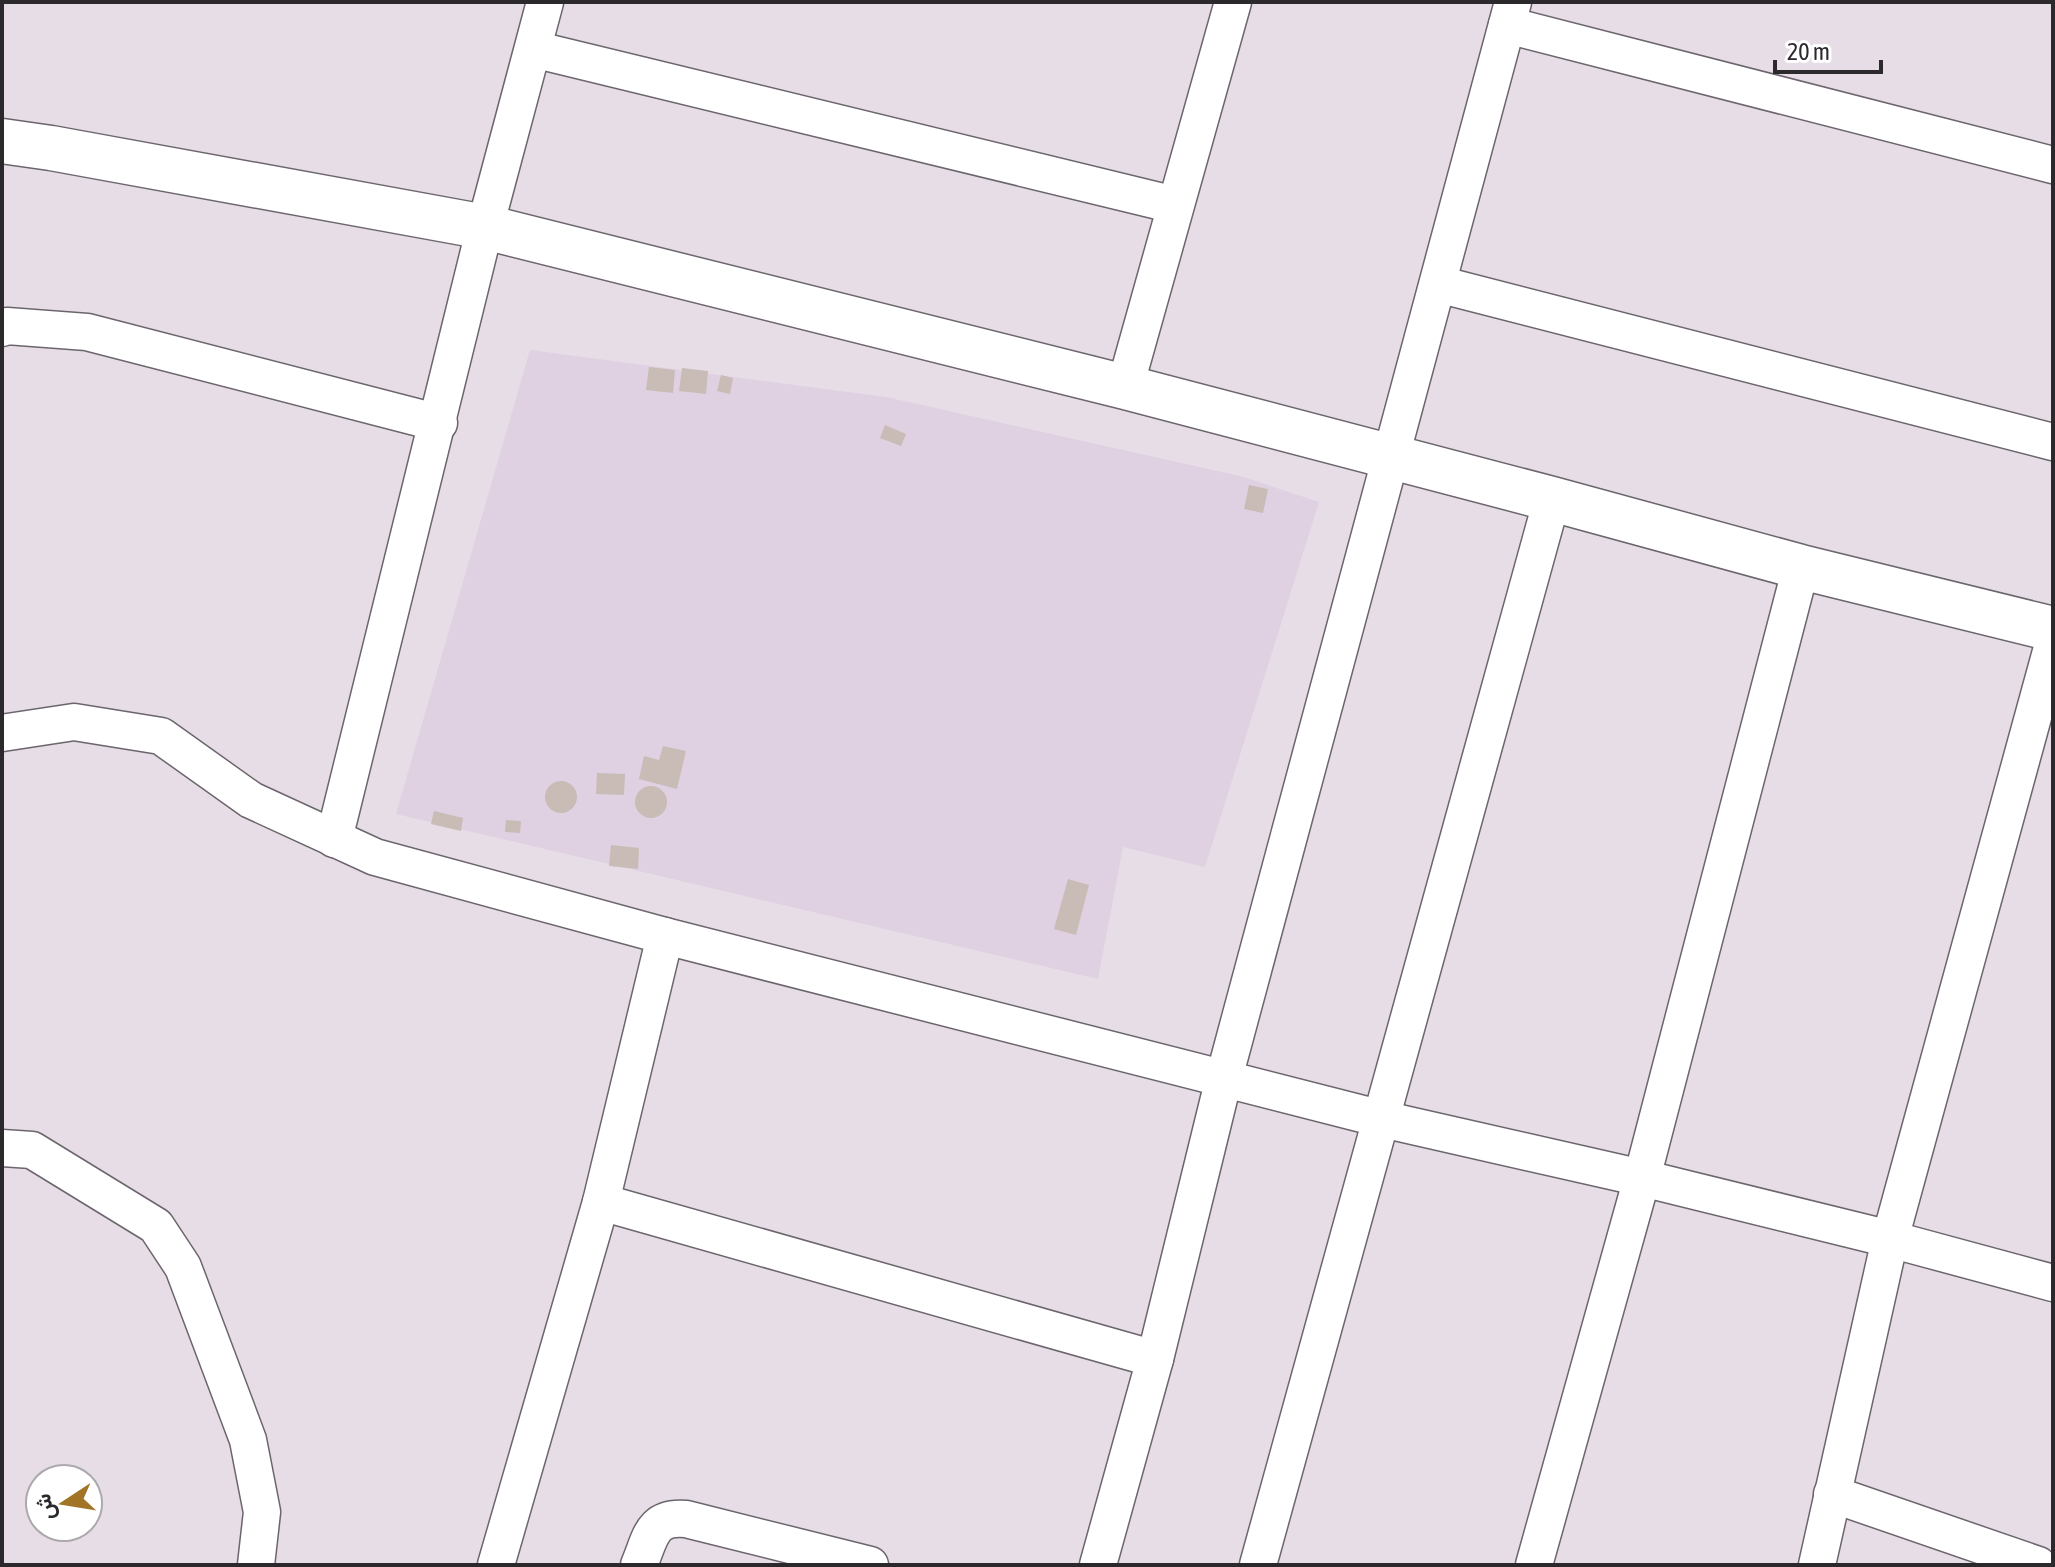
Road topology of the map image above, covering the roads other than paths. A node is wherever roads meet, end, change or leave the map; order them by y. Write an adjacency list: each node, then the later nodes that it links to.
1 (545, 2): 4 (street)
2 (1233, 2): 7 (street)
3 (1510, 14): 6 (street); 9 (street)
4 (533, 49): 7 (street); 8 (street)
5 (2, 141): 8 (street)
6 (2053, 165)
7 (1175, 205): 11 (street)
8 (485, 227): 11 (street); 12 (street)
9 (1438, 284): 13 (street); 14 (street)
10 (2, 328): 12 (street)
11 (1125, 387): 14 (street)
12 (439, 423): 20 (street)
13 (2053, 442)
14 (1391, 458): 15 (street); 22 (street)
15 (1552, 499): 16 (street); 23 (street)
16 (1801, 567): 17 (street); 25 (street)
17 (2053, 629)
18 (2053, 644): 27 (street)
19 (2, 733): 20 (street)
20 (334, 839): 21 (street)
21 (665, 936): 22 (street); 26 (street)
22 (1224, 1078): 23 (street); 29 (street)
23 (1382, 1119): 25 (street); 36 (street)
24 (2, 1148): 31 (street)
25 (1642, 1178): 27 (street); 37 (street)
26 (601, 1202): 29 (street); 32 (street)
27 (1890, 1239): 28 (street); 30 (street)
28 (2053, 1283)
29 (1155, 1359): 35 (street)
30 (1832, 1494): 38 (street); 39 (street)
31 (256, 1565)
32 (496, 1565)
33 (639, 1565): 34 (street)
34 (870, 1565)
35 (1098, 1565)
36 (1258, 1565)
37 (1534, 1565)
38 (1817, 1565)
39 (2038, 1565)

